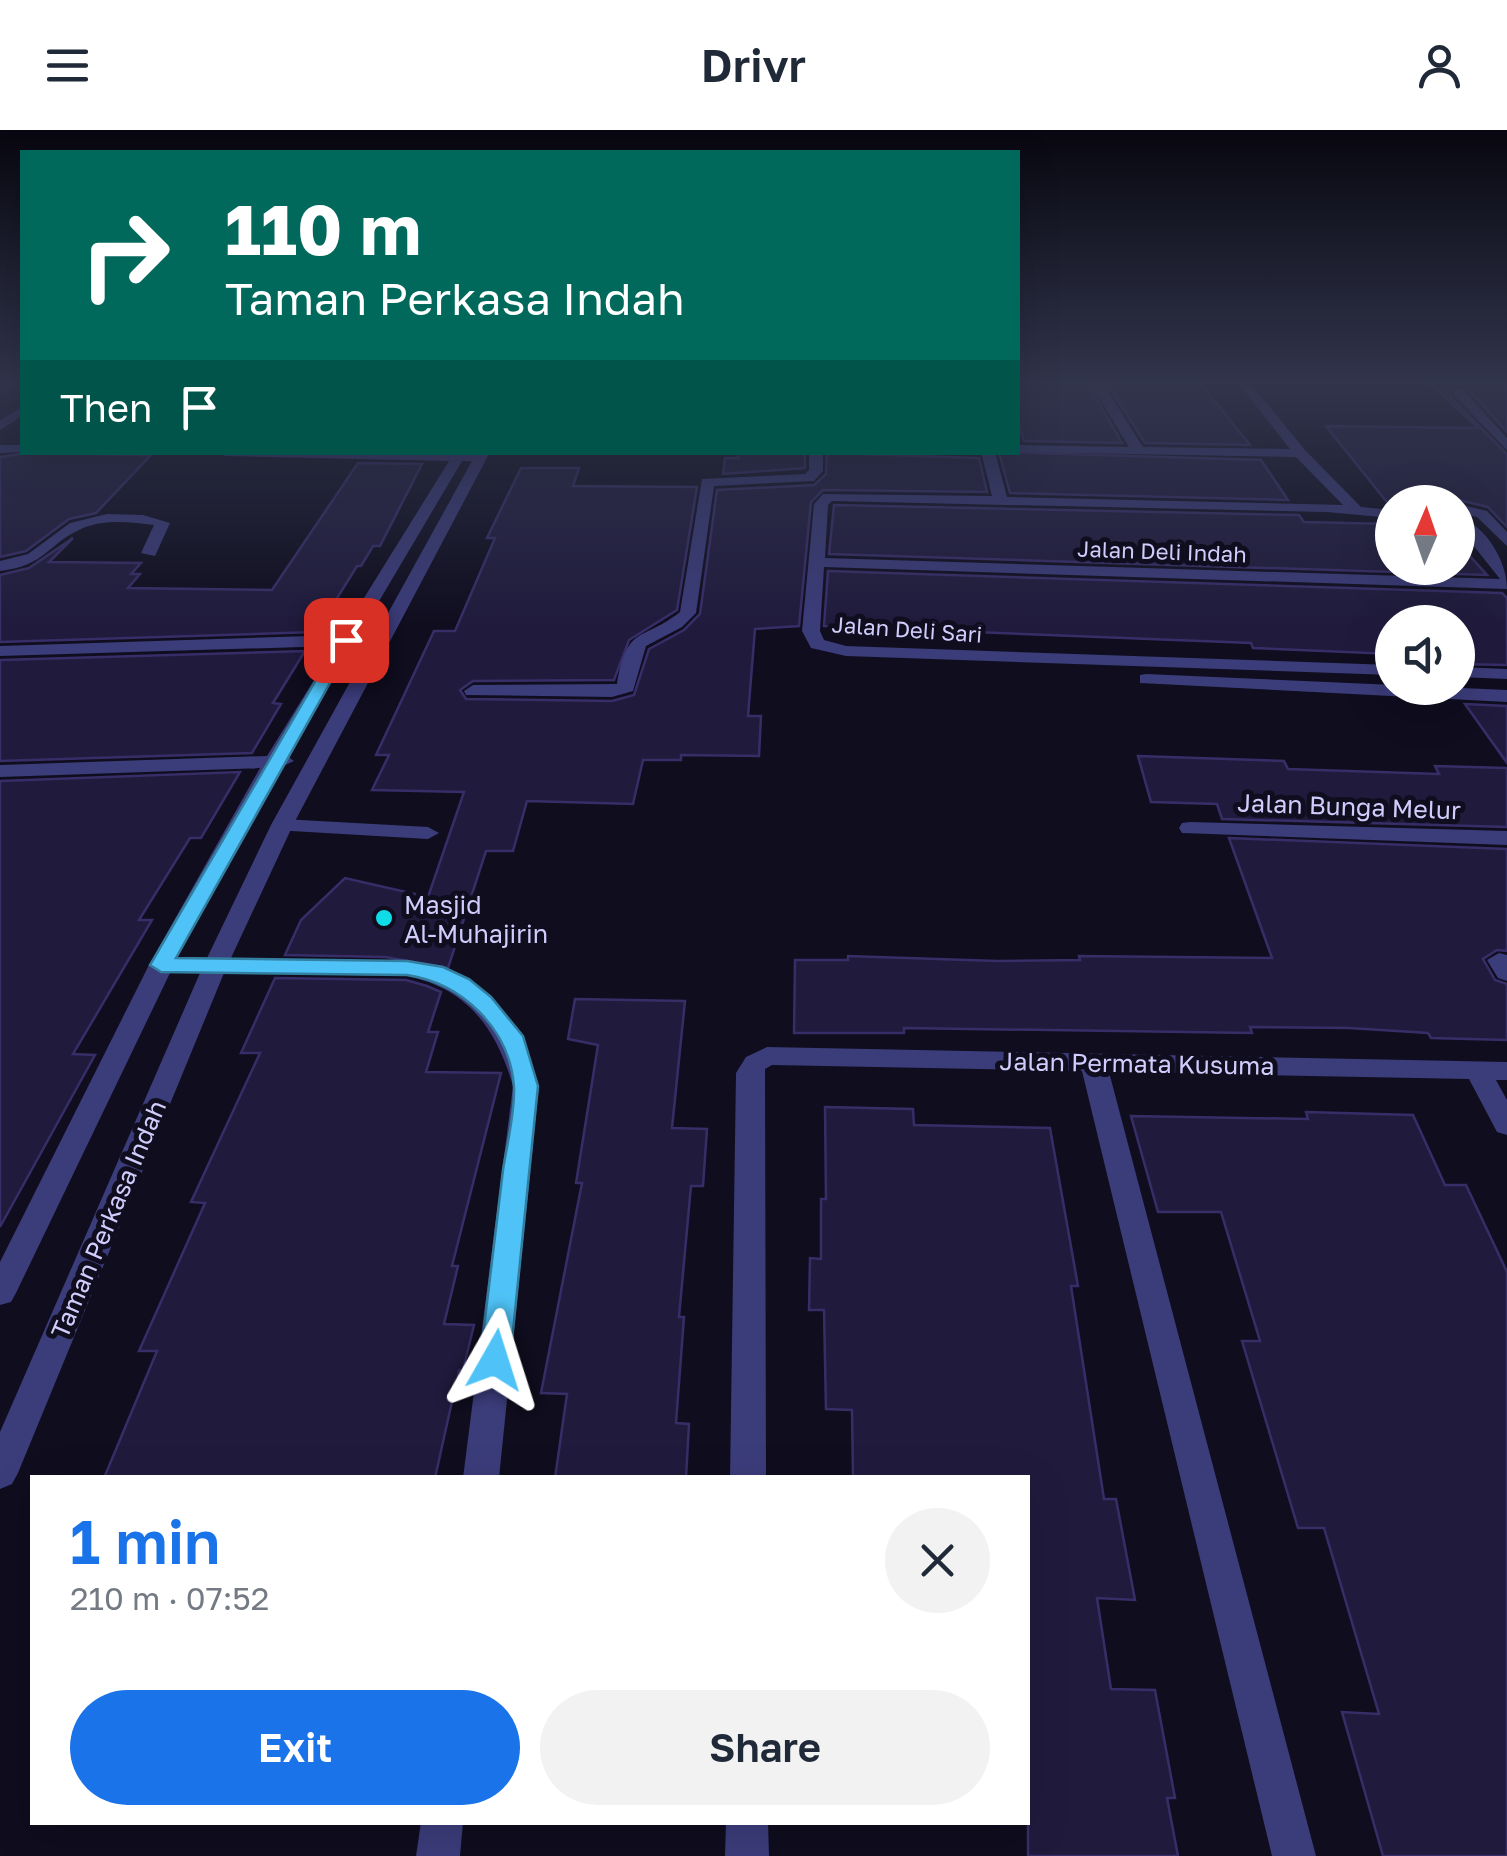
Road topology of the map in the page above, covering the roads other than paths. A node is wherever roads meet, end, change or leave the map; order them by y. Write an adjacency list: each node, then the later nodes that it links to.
1 (465, 465): 17 (street)
2 (467, 465): 18 (street, Taman Perkasa Indah)
3 (816, 465): 24 (street)
4 (991, 465): 6 (street)
5 (1311, 465): 8 (street)
6 (1000, 499): 8 (street, Jalan Deli Sari); 14 (street, Jalan Deli Sari)
7 (1375, 505): 8 (street)
8 (1354, 507): 9 (street)
9 (1375, 511)
10 (1475, 512): 12 (street)
11 (1475, 536): 16 (street)
12 (1507, 541)
13 (149, 554): 15 (street)
14 (816, 562): 16 (street, Jalan Deli Indah); 20 (street, Jalan Deli Sari)
15 (0, 566)
16 (1507, 581)
17 (346, 640): 18 (street); 19 (street); 26 (street)
18 (386, 640): 27 (street, Taman Perkasa Indah)
19 (0, 651)
20 (1108, 661): 21 (street, Jalan Deli Sari); 25 (street, Jalan Deli Sari)
21 (1375, 669)
22 (1475, 673): 23 (street)
23 (1507, 674)
24 (474, 691)
25 (1507, 696)
26 (274, 761): 27 (street); 28 (street); 33 (street)
27 (314, 761): 29 (street, Taman Perkasa Indah)
28 (0, 771)
29 (282, 825): 31 (street); 34 (street, Taman Perkasa Indah)
30 (1190, 828): 32 (street, Jalan Bunga Melur)
31 (428, 833)
32 (1507, 838)
33 (161, 965): 34 (street); 39 (street)
34 (216, 966): 40 (street, Taman Perkasa Indah); 41 (street)
35 (1093, 1061): 36 (street, Jalan Permata Kusuma); 42 (street, Jalan Permata Kusuma); 47 (street)
36 (1477, 1070): 37 (street, Jalan Permata Kusuma); 38 (street)
37 (1507, 1071)
38 (1507, 1125)
39 (0, 1293)
40 (0, 1473)
41 (481, 1475)
42 (748, 1475)
43 (442, 1825): 45 (street)
44 (747, 1825): 46 (street)
45 (438, 1856)
46 (747, 1856)
47 (1294, 1856)

